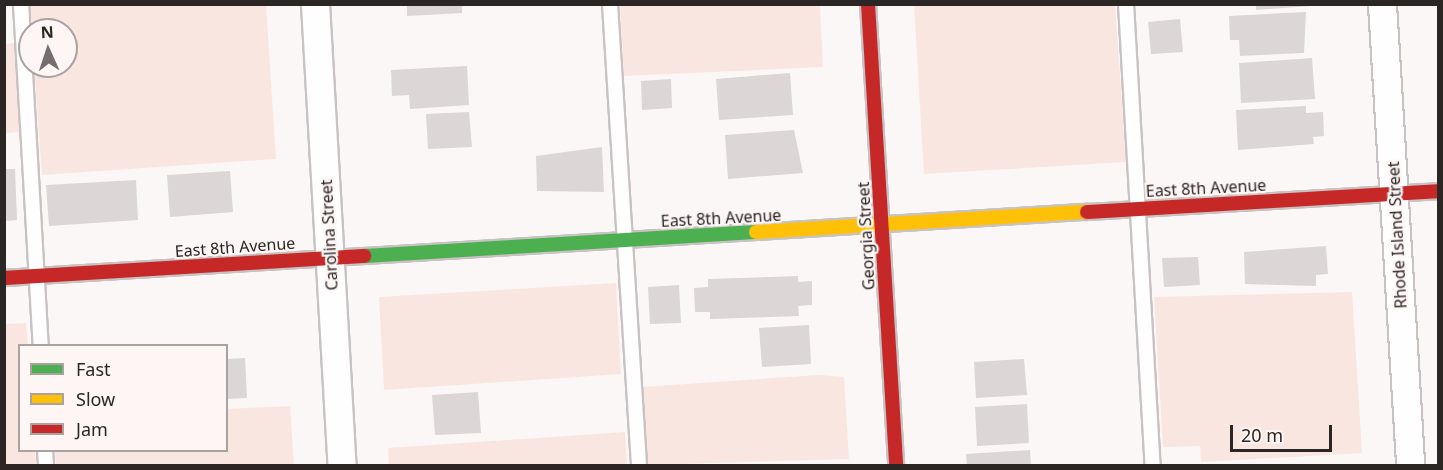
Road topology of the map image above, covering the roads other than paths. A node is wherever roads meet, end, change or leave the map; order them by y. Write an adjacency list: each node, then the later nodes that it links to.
1 (21, 4): 13 (lane)
2 (315, 4): 12 (street, Carolina Street)
3 (610, 4): 11 (lane)
4 (868, 4): 10 (street, Georgia Street)
5 (1126, 4): 9 (lane)
6 (1382, 4): 8 (street, Rhode Island Street)
7 (1438, 191): 8 (street, East 8th Avenue)
8 (1395, 194): 9 (street, East 8th Avenue); 20 (street, Rhode Island Street)
9 (1138, 209): 10 (street, East 8th Avenue); 19 (lane)
10 (882, 225): 11 (street, East 8th Avenue); 18 (street, Georgia Street)
11 (626, 240): 12 (street, East 8th Avenue); 17 (lane)
12 (331, 258): 13 (street, East 8th Avenue); 16 (street, Carolina Street)
13 (38, 276): 14 (street, East 8th Avenue); 15 (lane)
14 (4, 278)
15 (40, 344)
16 (342, 465)
17 (639, 465)
18 (896, 465)
19 (1153, 465)
20 (1410, 465)

